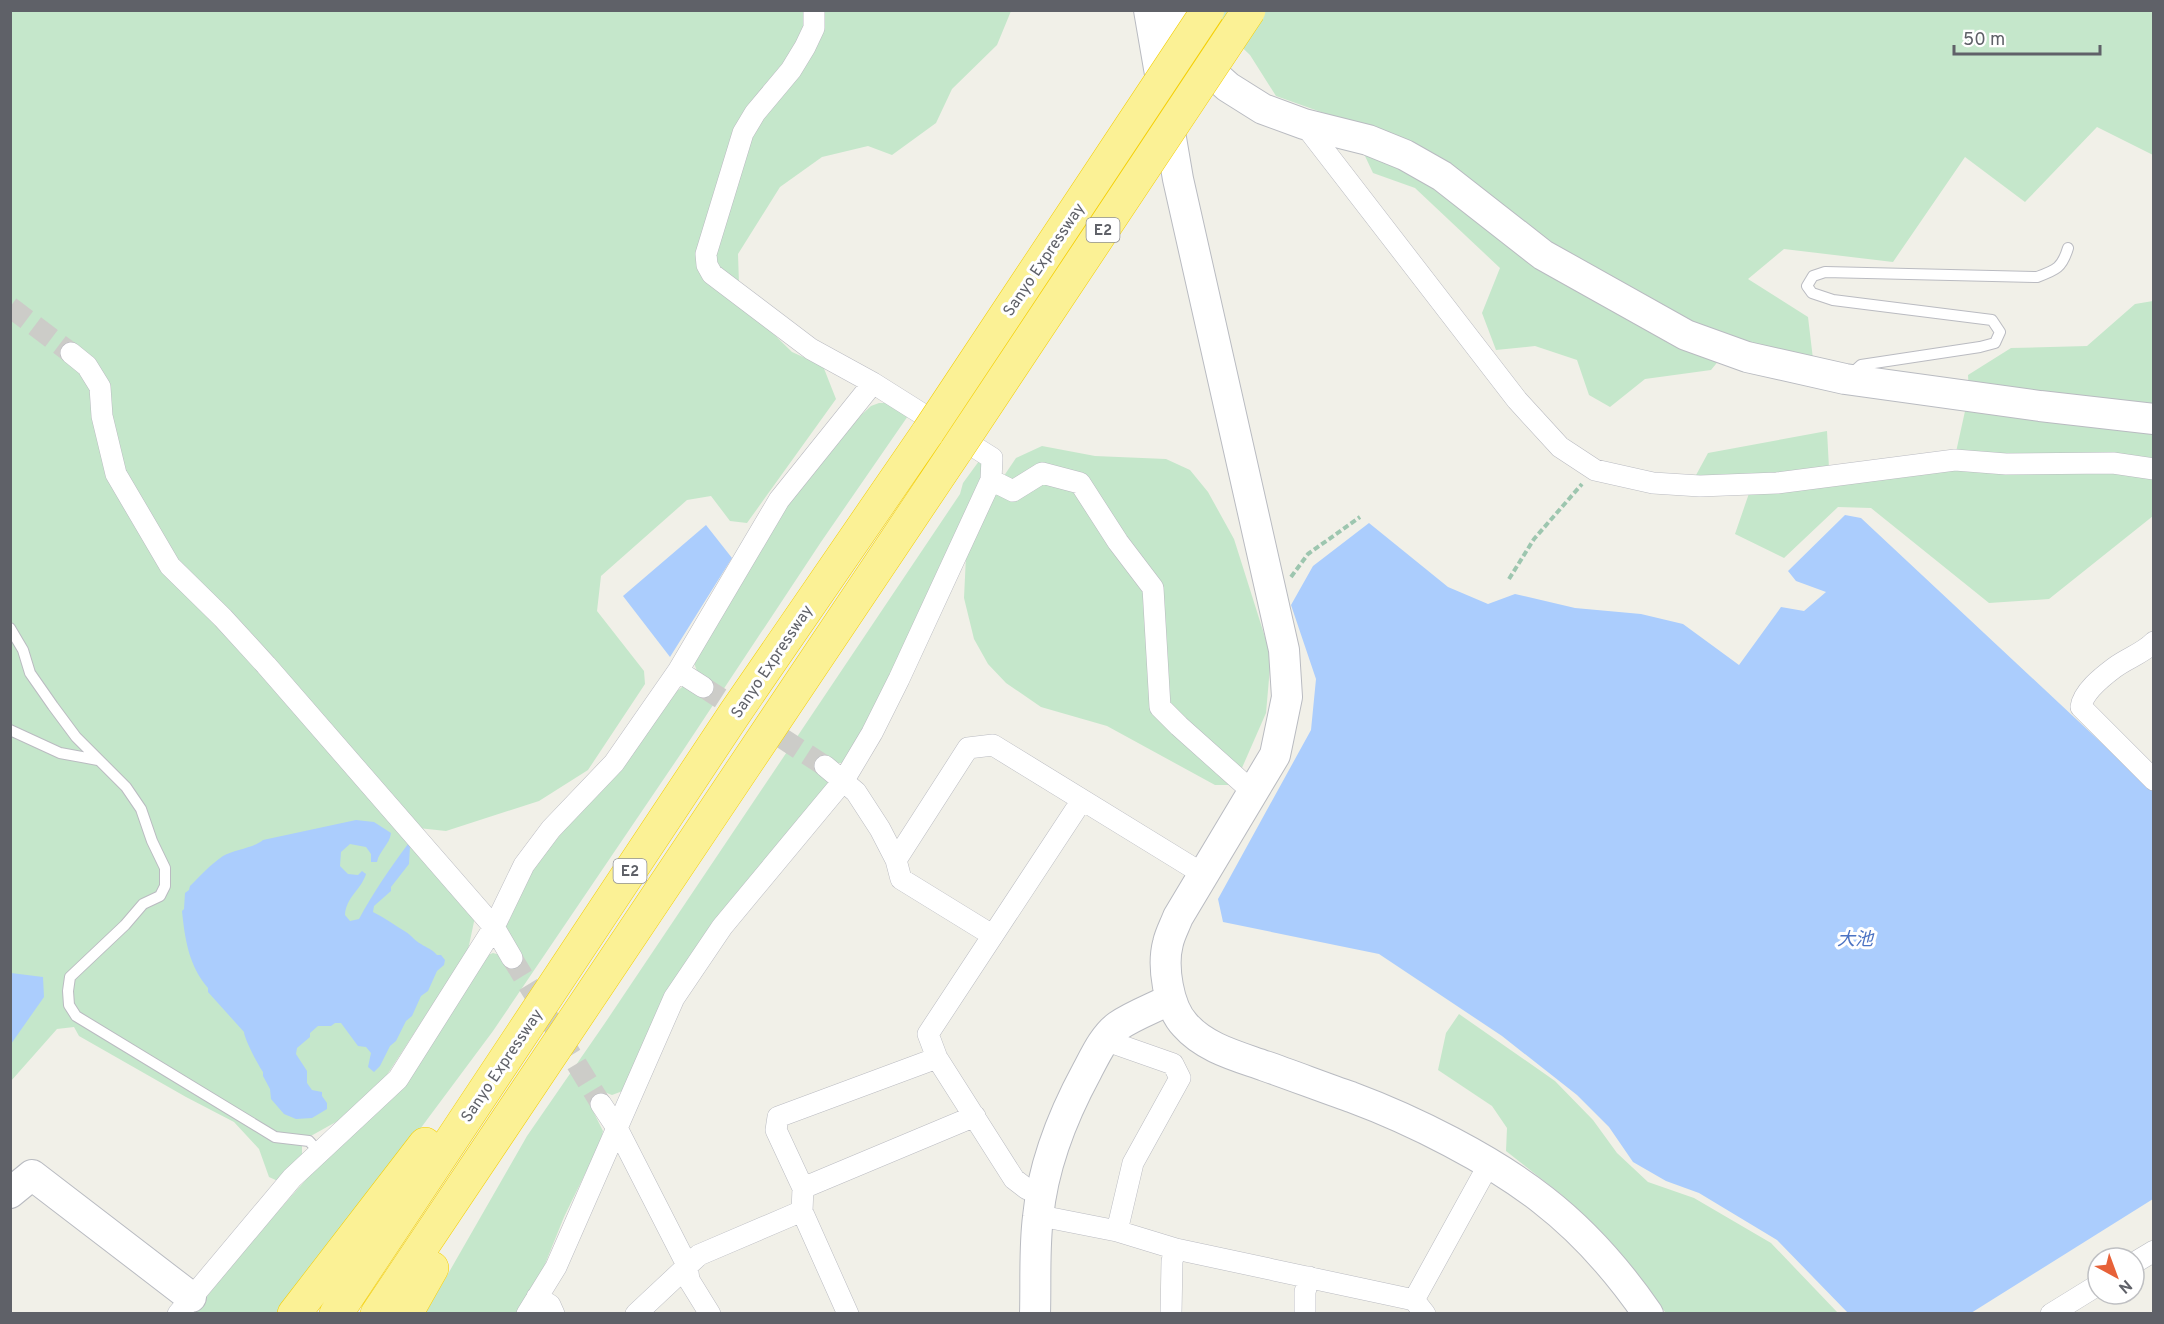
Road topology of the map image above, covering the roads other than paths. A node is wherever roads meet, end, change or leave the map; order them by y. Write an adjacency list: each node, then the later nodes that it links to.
1 (814, 10): 10 (street)
2 (1149, 10): 24 (street)
3 (1170, 10): 6 (street)
4 (1208, 10): 18 (highway, Sanyo Expressway / E2, bridge)
5 (1249, 10): 32 (highway, Sanyo Expressway / E2, bridge)
6 (1304, 124): 9 (street); 12 (street)
7 (2068, 248): 9 (lane)
8 (71, 352): 28 (street)
9 (1845, 379): 11 (street)
10 (873, 383): 13 (street); 16 (street)
11 (2154, 419)
12 (2154, 469)
13 (991, 480): 22 (street); 24 (street)
14 (12, 638): 20 (lane)
15 (2154, 642): 23 (street)
16 (678, 671): 17 (street); 28 (street)
17 (704, 687)
18 (735, 713): 52 (highway); 53 (highway, Sanyo Expressway / E2)
19 (10, 730): 20 (lane)
20 (99, 760): 38 (lane)
21 (825, 766): 22 (street)
22 (844, 780): 26 (street); 37 (street)
23 (2154, 780)
24 (1254, 793): 27 (street)
25 (1082, 800): 26 (street); 27 (street); 29 (street)
26 (896, 860): 29 (street)
27 (1203, 874): 31 (street)
28 (494, 927): 30 (street); 38 (street)
29 (992, 935): 34 (street)
30 (512, 958)
31 (1171, 999): 33 (street); 39 (street)
32 (584, 1007): 54 (highway, Sanyo Expressway / E2); 55 (highway)
33 (1107, 1037): 42 (street); 44 (street)
34 (937, 1058): 36 (street); 40 (street)
35 (601, 1104): 37 (street)
36 (975, 1116): 40 (street); 42 (street)
37 (617, 1128): 46 (street); 50 (street)
38 (319, 1152): 49 (street)
39 (1489, 1164): 51 (street); 63 (street)
40 (802, 1188): 43 (street)
41 (10, 1193): 49 (street)
42 (1039, 1205): 44 (street); 60 (street)
43 (802, 1211): 46 (street); 59 (street)
44 (1117, 1231): 45 (street)
45 (1176, 1249): 47 (street); 61 (street)
46 (687, 1265): 57 (street); 58 (street)
47 (1309, 1277): 51 (street); 62 (street)
48 (2086, 1292): 64 (street)
49 (185, 1305)
50 (532, 1305): 56 (street)
51 (1420, 1307)
52 (294, 1314)
53 (336, 1314)
54 (377, 1314)
55 (406, 1314)
56 (554, 1314)
57 (636, 1314)
58 (710, 1314)
59 (848, 1314)
60 (1035, 1314)
61 (1171, 1314)
62 (1305, 1314)
63 (1648, 1314)
64 (2051, 1314)

